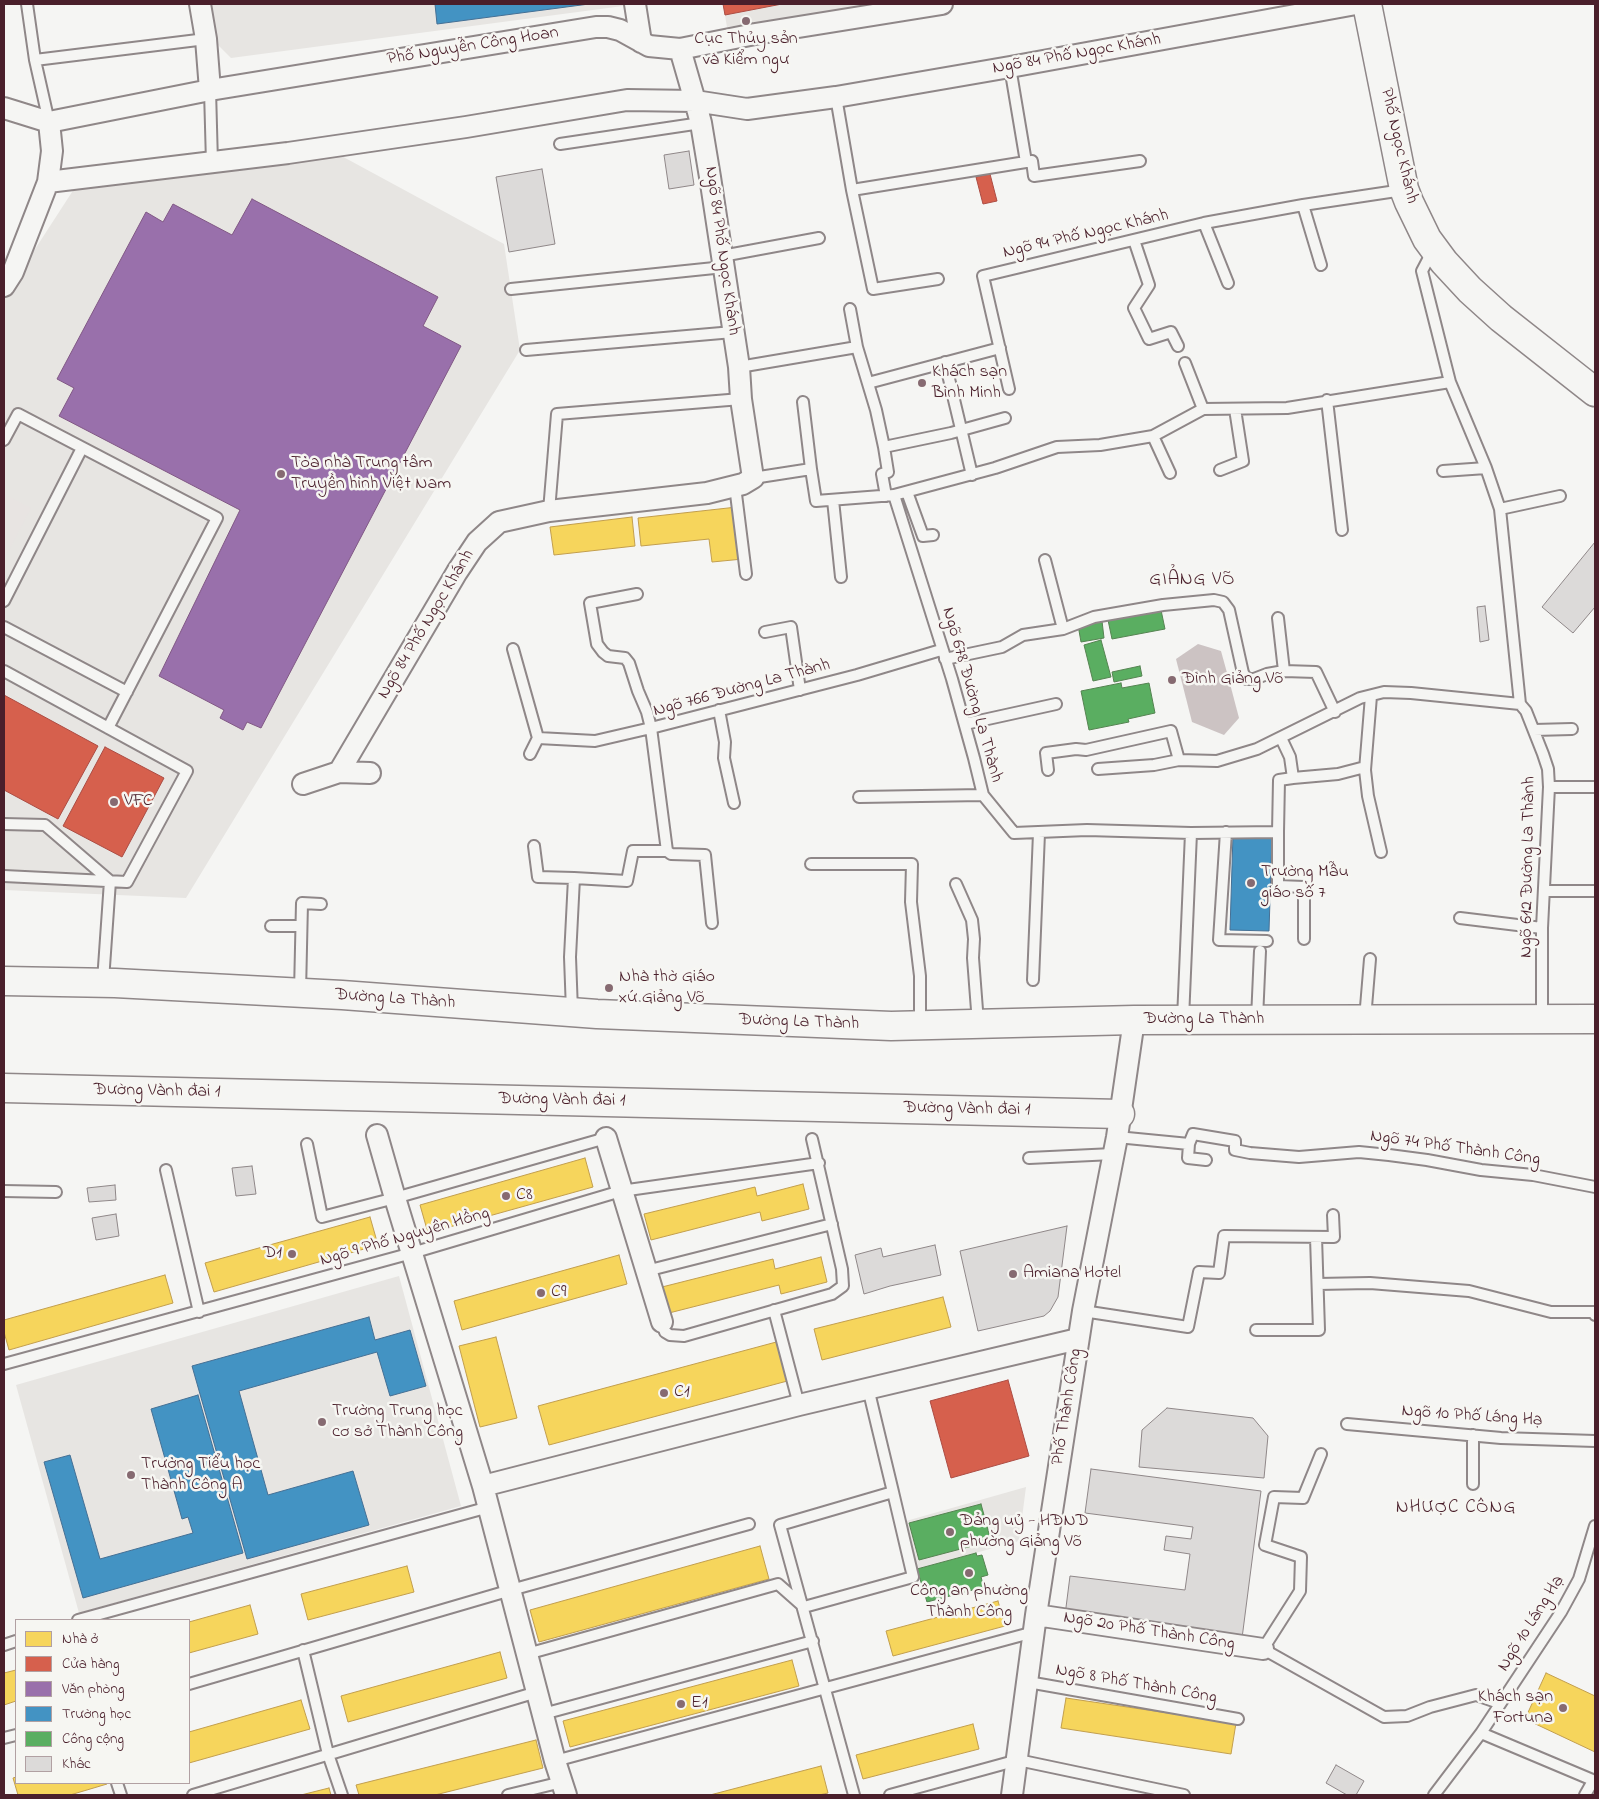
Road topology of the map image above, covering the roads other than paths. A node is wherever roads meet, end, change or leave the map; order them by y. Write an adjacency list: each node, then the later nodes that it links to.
1 (27, 4): 11 (lane)
2 (200, 4): 8 (street)
3 (636, 4): 9 (street)
4 (942, 4): 7 (street, Phố Nguyễn Công Hoan)
5 (1356, 4): 12 (street, Ngõ 84 Phố Ngọc Khánh)
6 (1367, 4): 25 (main road, Phố Ngọc Khánh)
7 (910, 6): 10 (street, Phố Nguyễn Công Hoan)
8 (206, 39): 11 (lane); 13 (street)
9 (640, 42): 10 (street, Phố Nguyễn Công Hoan); 13 (street, Phố Nguyễn Công Hoan)
10 (680, 49): 15 (street)
11 (35, 60): 17 (lane)
12 (1010, 67): 14 (street, Ngõ 84 Phố Ngọc Khánh); 21 (lane)
13 (210, 90): 17 (street, Phố Nguyễn Công Hoan); 22 (lane)
14 (836, 96): 15 (street, Ngõ 84 Phố Ngọc Khánh); 24 (lane)
15 (695, 101): 18 (street, Ngõ 84 Phố Ngọc Khánh); 22 (street)
16 (4, 108): 17 (street, Phố Nguyễn Công Hoan)
17 (49, 122): 23 (street)
18 (702, 123): 19 (lane); 31 (street, Ngõ 84 Phố Ngọc Khánh)
19 (560, 144)
20 (1140, 161): 21 (lane)
21 (1026, 162): 24 (lane)
22 (212, 163): 23 (street)
23 (48, 182): 33 (street)
24 (852, 190): 34 (lane)
25 (1404, 190): 26 (lane, Ngõ 94 Phố Ngọc Khánh); 30 (main road, Phố Ngọc Khánh)
26 (1303, 205): 27 (lane, Ngõ 94 Phố Ngọc Khánh); 32 (lane)
27 (1204, 223): 29 (lane, Ngõ 94 Phố Ngọc Khánh); 35 (lane)
28 (819, 238): 31 (lane)
29 (1134, 240): 40 (lane); 41 (lane, Ngõ 94 Phố Ngọc Khánh)
30 (1434, 248): 46 (lane); 49 (main road, Phố Ngọc Khánh)
31 (723, 262): 36 (lane); 38 (street, Ngõ 84 Phố Ngọc Khánh)
32 (1321, 264)
33 (7, 277)
34 (938, 279)
35 (1228, 283)
36 (511, 289)
37 (850, 309): 39 (lane, Ngõ 678 Đường La Thành)
38 (733, 332): 42 (lane); 45 (street, Ngõ 84 Phố Ngọc Khánh)
39 (857, 346): 45 (lane); 47 (lane, Ngõ 678 Đường La Thành)
40 (1178, 346)
41 (1000, 348): 43 (lane); 48 (lane)
42 (526, 350)
43 (945, 362): 47 (lane); 56 (lane)
44 (1186, 363): 53 (lane)
45 (738, 367): 50 (street, Ngõ 84 Phố Ngọc Khánh)
46 (1450, 382): 51 (lane); 61 (lane)
47 (868, 383): 59 (lane, Ngõ 678 Đường La Thành)
48 (1009, 388)
49 (1595, 392)
50 (741, 399): 67 (street, Ngõ 84 Phố Ngọc Khánh); 73 (lane)
51 (1327, 400): 54 (lane); 74 (lane)
52 (802, 402): 62 (lane)
53 (1203, 409): 54 (lane); 57 (lane)
54 (1235, 409): 63 (lane)
55 (1005, 418): 56 (lane)
56 (961, 430): 59 (lane); 66 (lane)
57 (1153, 436): 65 (lane); 66 (lane)
58 (4, 440): 60 (lane)
59 (884, 447): 69 (lane, Ngõ 678 Đường La Thành)
60 (82, 448): 80 (lane); 90 (lane)
61 (1486, 468): 64 (lane); 72 (lane)
62 (811, 470): 67 (lane); 71 (lane)
63 (1220, 470)
64 (1443, 471)
65 (1170, 473)
66 (972, 475): 68 (lane)
67 (744, 482): 73 (street, Ngõ 84 Phố Ngọc Khánh); 77 (lane)
68 (907, 492): 69 (lane); 75 (lane)
69 (890, 496): 71 (lane); 86 (lane, Ngõ 678 Đường La Thành)
70 (1560, 496): 72 (lane)
71 (833, 500): 78 (lane)
72 (1500, 509): 93 (lane)
73 (549, 511): 108 (street, Ngõ 84 Phố Ngọc Khánh)
74 (1342, 530)
75 (933, 534)
76 (1045, 560): 83 (lane)
77 (746, 574)
78 (841, 577)
79 (637, 594): 98 (lane)
80 (4, 600)
81 (1278, 618): 88 (lane)
82 (4, 627): 90 (lane)
83 (1063, 628): 86 (lane); 88 (lane)
84 (765, 632): 89 (lane)
85 (513, 649): 101 (lane)
86 (943, 654): 89 (lane, Ngõ 766 Đường La Thành); 96 (lane, Ngõ 678 Đường La Thành)
87 (4, 671): 97 (lane)
88 (1284, 671): 95 (lane)
89 (800, 690): 94 (lane, Ngõ 766 Đường La Thành)
90 (127, 692): 97 (lane)
91 (1371, 696): 93 (lane); 95 (lane); 105 (lane)
92 (1056, 704): 96 (lane)
93 (1520, 704): 100 (lane, Ngõ 612 Đường La Thành)
94 (719, 710): 98 (lane, Ngõ 766 Đường La Thành); 116 (lane)
95 (1335, 712): 102 (lane)
96 (965, 724): 114 (lane, Ngõ 678 Đường La Thành)
97 (108, 728): 128 (lane)
98 (651, 728): 101 (lane); 123 (lane, Ngõ 766 Đường La Thành)
99 (1572, 729): 100 (lane)
100 (1534, 730): 112 (lane, Ngõ 612 Đường La Thành)
101 (538, 738): 103 (lane)
102 (1281, 738): 104 (lane); 110 (lane)
103 (530, 754)
104 (1179, 760): 106 (lane); 107 (lane)
105 (1365, 767): 110 (lane); 124 (lane)
106 (1098, 769)
107 (1048, 770)
108 (340, 772): 109 (street); 111 (street)
109 (370, 773)
110 (1293, 778): 119 (lane)
111 (303, 784)
112 (1549, 786): 113 (lane); 130 (lane, Ngõ 612 Đường La Thành)
113 (1595, 787)
114 (983, 795): 115 (lane); 120 (lane, Ngõ 678 Đường La Thành)
115 (859, 797)
116 (734, 803)
117 (4, 824): 128 (lane)
118 (1226, 832): 119 (lane, Ngõ 678 Đường La Thành); 121 (lane, Ngõ 678 Đường La Thành); 139 (lane)
119 (1278, 832): 138 (lane)
120 (1039, 833): 121 (lane, Ngõ 678 Đường La Thành); 143 (lane)
121 (1191, 833): 149 (lane)
122 (534, 846): 127 (lane)
123 (667, 851): 127 (lane); 134 (lane)
124 (1381, 852)
125 (811, 864): 154 (lane)
126 (4, 876): 128 (lane)
127 (574, 878): 146 (lane)
128 (110, 881): 144 (lane)
129 (956, 884): 153 (lane)
130 (1544, 891): 131 (lane); 137 (lane, Ngõ 612 Đường La Thành)
131 (1595, 891)
132 (321, 904): 136 (lane)
133 (1460, 918): 137 (lane)
134 (712, 923)
135 (271, 926): 136 (lane)
136 (301, 926): 145 (lane)
137 (1542, 928): 152 (lane, Ngõ 612 Đường La Thành)
138 (1304, 939)
139 (1267, 941)
140 (1260, 951): 150 (lane)
141 (1370, 959): 151 (lane)
142 (4, 980): 144 (main road, Đường La Thành)
143 (1033, 980)
144 (103, 982): 145 (main road, Đường La Thành)
145 (300, 993): 146 (main road, Đường La Thành)
146 (572, 1012): 154 (main road, Đường La Thành)
147 (1595, 1019): 152 (main road, Đường La Thành)
148 (1134, 1020): 149 (main road, Đường La Thành); 153 (main road, Đường La Thành); 157 (street, Phố Thành Công)
149 (1182, 1020): 150 (main road, Đường La Thành)
150 (1257, 1020): 151 (main road, Đường La Thành)
151 (1365, 1020): 152 (main road, Đường La Thành)
152 (1542, 1020)
153 (978, 1024): 154 (main road, Đường La Thành)
154 (920, 1025)
155 (4, 1088): 157 (main road, Đường Vành đai 1)
156 (377, 1135): 170 (street)
157 (1117, 1135): 161 (lane, Ngõ 74 Phố Thành Công); 162 (lane, Ngõ 74 Phố Thành Công); 178 (street, Phố Thành Công)
158 (606, 1138): 168 (street); 170 (lane)
159 (812, 1139): 164 (lane)
160 (307, 1144): 170 (lane)
161 (1189, 1144): 163 (lane); 166 (lane, Ngõ 74 Phố Thành Công)
162 (1029, 1158)
163 (1206, 1160)
164 (819, 1164): 168 (lane, Ngõ 9 Phố Nguyên Hồng); 172 (lane)
165 (166, 1170): 179 (lane)
166 (1595, 1187)
167 (4, 1191): 169 (lane)
168 (621, 1191): 174 (lane, Ngõ 9 Phố Nguyên Hồng); 175 (street)
169 (56, 1192)
170 (395, 1198): 174 (street)
171 (1333, 1215): 173 (lane)
172 (832, 1224): 175 (lane); 177 (lane)
173 (1316, 1237): 176 (lane); 178 (lane)
174 (412, 1254): 179 (lane, Ngõ 9 Phố Nguyên Hồng); 192 (street)
175 (646, 1271): 181 (street)
176 (1318, 1284): 180 (lane); 182 (lane)
177 (774, 1310): 181 (lane); 186 (lane)
178 (1083, 1310): 183 (street, Phố Thành Công)
179 (199, 1312): 184 (lane, Ngõ 9 Phố Nguyên Hồng)
180 (1595, 1315)
181 (662, 1322)
182 (1256, 1330)
183 (1078, 1339): 185 (street); 200 (street, Phố Thành Công)
184 (4, 1364)
185 (868, 1388): 186 (street); 193 (lane)
186 (799, 1405): 192 (street)
187 (1347, 1424): 188 (lane, Ngõ 10 Phố Láng Hạ)
188 (1473, 1435): 189 (lane, Ngõ 10 Phố Láng Hạ); 191 (lane)
189 (1595, 1441)
190 (1322, 1454): 202 (lane)
191 (1472, 1484)
192 (483, 1486): 194 (street)
193 (893, 1492): 198 (lane); 198 (lane)
194 (489, 1507): 197 (street); 199 (lane)
195 (749, 1524): 197 (lane)
196 (1595, 1526): 209 (lane, Ngõ 10 Láng Hạ)
197 (511, 1590): 203 (lane); 204 (street)
198 (804, 1607): 201 (lane); 204 (lane)
199 (82, 1619)
200 (1035, 1623): 202 (street, Ngõ 20 Phố Thành Công); 205 (street, Phố Thành Công); 207 (lane)
201 (813, 1641): 207 (lane); 210 (lane)
202 (1262, 1649): 209 (lane)
203 (303, 1650): 206 (lane); 213 (lane)
204 (527, 1654): 208 (street)
205 (1028, 1682): 211 (lane, Ngõ 8 Phố Thành Công); 214 (street, Phố Thành Công)
206 (190, 1684)
207 (824, 1689): 215 (lane); 222 (lane)
208 (537, 1692): 210 (street); 213 (lane)
209 (1499, 1703): 212 (lane, Ngõ 10 Láng Hạ)
210 (543, 1714): 215 (street)
211 (1238, 1719)
212 (1481, 1733): 216 (lane); 226 (lane, Ngõ 10 Láng Hạ)
213 (328, 1754): 218 (lane); 220 (lane)
214 (1018, 1760): 223 (lane); 224 (street, Phố Thành Công); 225 (lane)
215 (555, 1761): 217 (street)
216 (1594, 1781): 227 (lane)
217 (564, 1788): 221 (lane)
218 (215, 1792): 219 (lane)
219 (193, 1795)
220 (342, 1795)
221 (508, 1795)
222 (854, 1795)
223 (890, 1795)
224 (1012, 1795)
225 (1184, 1795)
226 (1434, 1795)
227 (1585, 1795)

